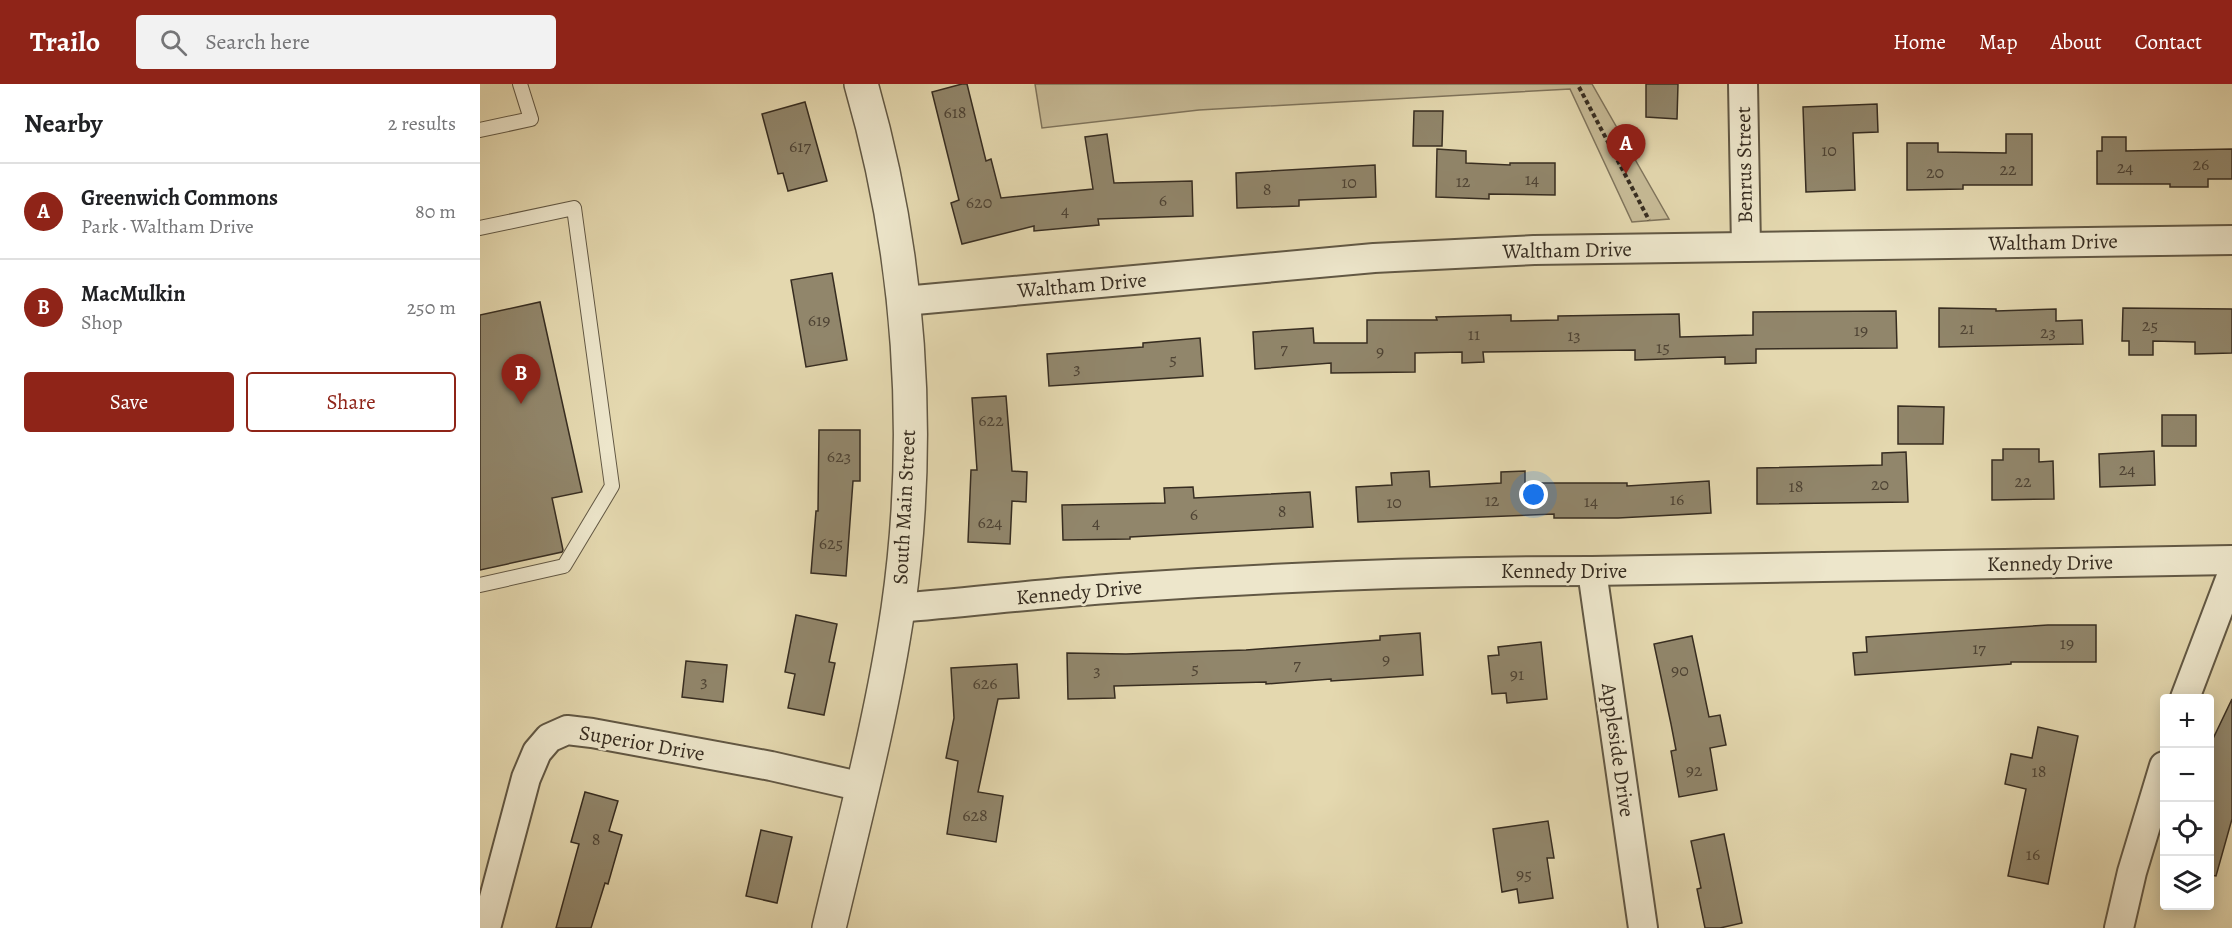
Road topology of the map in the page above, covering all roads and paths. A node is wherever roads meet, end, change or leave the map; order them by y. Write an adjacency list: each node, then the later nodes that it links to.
1 (520, 84): 5 (lane)
2 (861, 84): 10 (street, South Main Street)
3 (1743, 84): 9 (street, Benrus Street)
4 (1579, 87): 6 (path)
5 (480, 130)
6 (1649, 221)
7 (480, 228): 14 (lane)
8 (2232, 240): 9 (street, Waltham Drive)
9 (1746, 247): 10 (street, Waltham Drive)
10 (904, 302): 15 (street, South Main Street)
11 (2232, 560): 12 (street, Kennedy Drive)
12 (1592, 572): 15 (street, Kennedy Drive); 21 (street, Appleside Drive)
13 (2232, 574): 16 (street)
14 (480, 585)
15 (898, 609): 18 (street, South Main Street)
16 (2188, 694)
17 (2160, 779): 22 (street)
18 (863, 787): 19 (street, Superior Drive); 20 (street, South Main Street)
19 (486, 928)
20 (829, 928)
21 (1643, 928)
22 (2119, 928)

